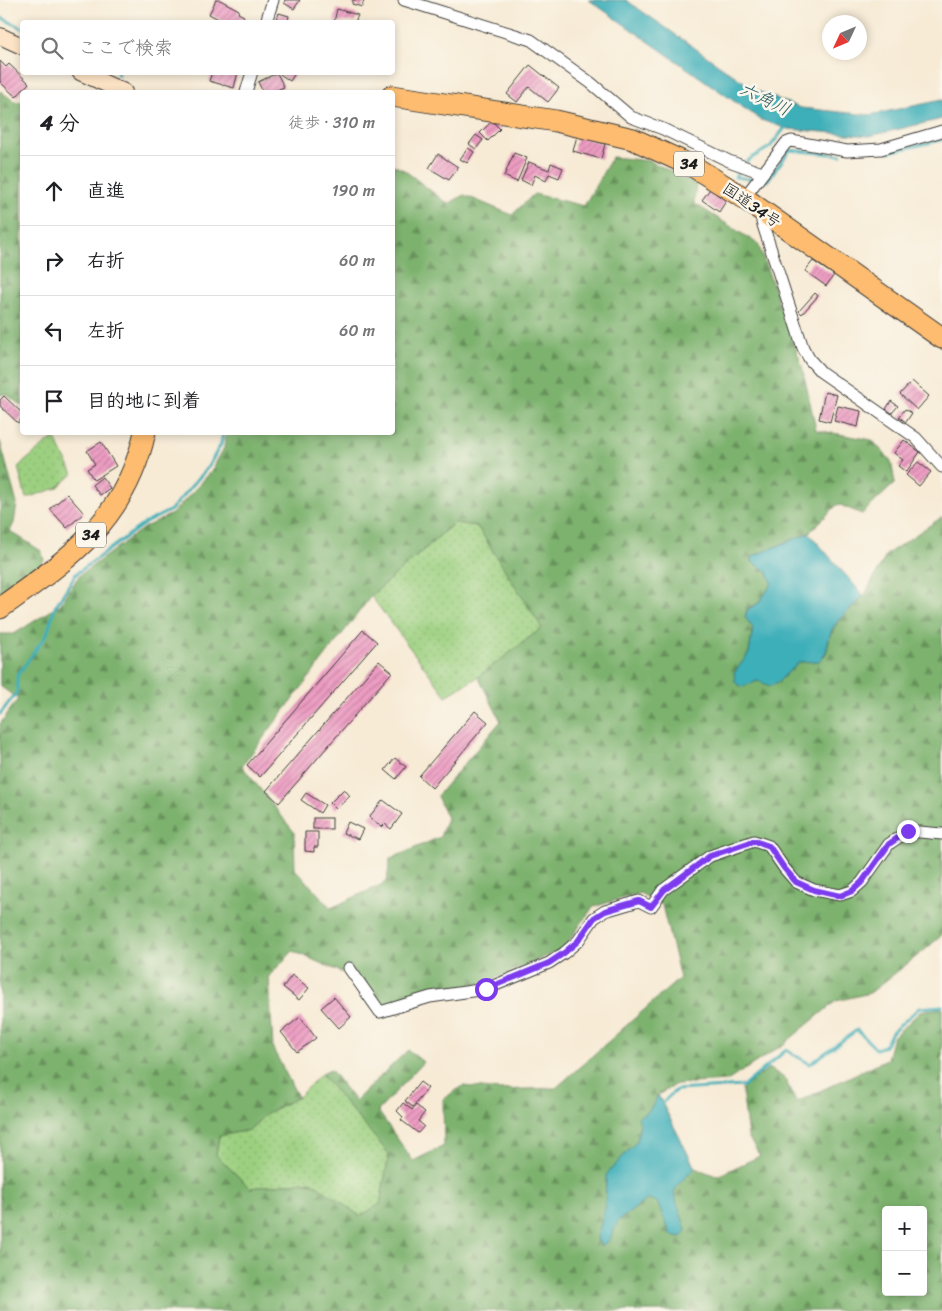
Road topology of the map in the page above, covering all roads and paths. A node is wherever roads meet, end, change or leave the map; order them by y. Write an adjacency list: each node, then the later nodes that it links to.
1 (272, 0): 3 (street)
2 (404, 0): 12 (street)
3 (267, 20)
4 (0, 36): 5 (main road)
5 (20, 45)
6 (87, 75): 8 (main road)
7 (251, 75): 9 (street)
8 (120, 90)
9 (247, 90)
10 (395, 96): 13 (highway, 国道34号 / 34)
11 (942, 131): 12 (street)
12 (762, 173): 13 (street)
13 (744, 198): 14 (highway, 国道34号 / 34)
14 (762, 211): 15 (highway, 国道34号 / 34); 17 (street)
15 (942, 338)
16 (143, 435): 18 (highway, 34)
17 (942, 467)
18 (0, 608)
19 (942, 834): 20 (street)
20 (349, 968)

